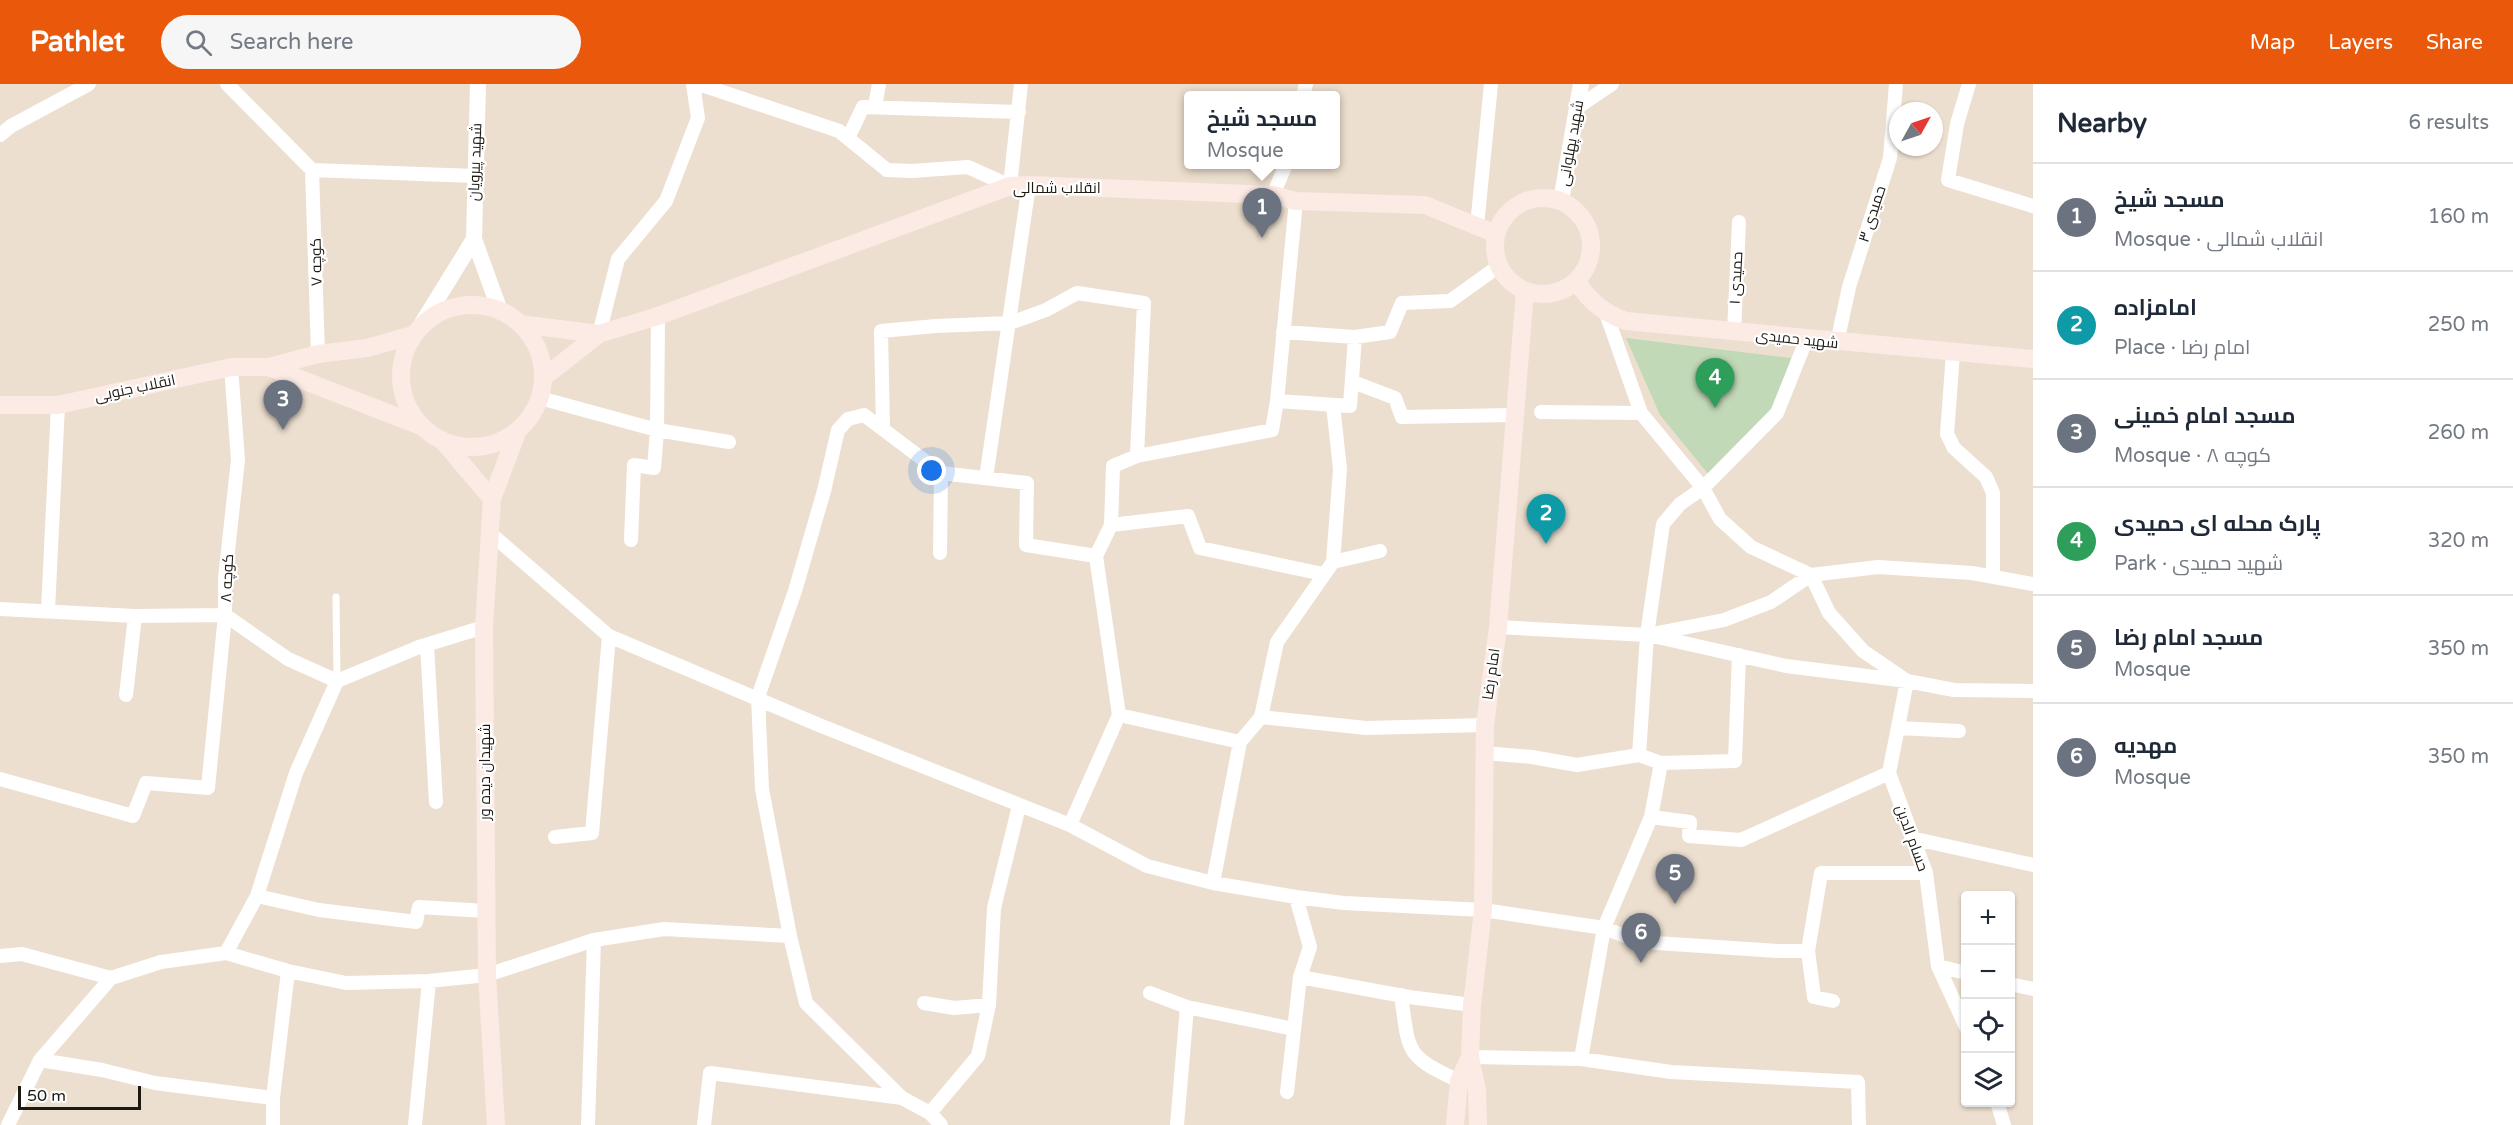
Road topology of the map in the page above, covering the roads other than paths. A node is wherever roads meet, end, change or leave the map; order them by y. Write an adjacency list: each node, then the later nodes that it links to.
1 (89, 84): 17 (street)
2 (227, 84): 13 (street)
3 (478, 84): 21 (street, شهید پیرویان)
4 (693, 84): 43 (street)
5 (699, 84): 18 (street)
6 (879, 84): 14 (street)
7 (1021, 84): 16 (street)
8 (1491, 84): 29 (street)
9 (1581, 84): 15 (street, شهید پهلوانی)
10 (1612, 84): 15 (street)
11 (1896, 84): 46 (street, حمیدی ۳)
12 (1969, 84): 27 (street)
13 (239, 89): 20 (street)
14 (875, 107): 16 (street); 18 (street)
15 (1578, 107): 26 (street, شهید پهلوانی)
16 (1019, 112): 23 (street)
17 (0, 135)
18 (848, 138): 23 (street)
19 (1284, 169): 24 (street)
20 (312, 170): 21 (street); 48 (street, کوچه ۷)
21 (475, 176): 31 (street, شهید پیرویان)
22 (1029, 185): 23 (main road, انقلاب شمالی); 24 (main road, انقلاب شمالی); 38 (street)
23 (1010, 186): 37 (main road, انقلاب شمالی)
24 (1273, 195): 25 (main road, انقلاب شمالی)
25 (1296, 201): 29 (main road, انقلاب شمالی); 41 (street)
26 (1561, 201): 30 (main road); 33 (main road)
27 (2033, 206)
28 (1739, 222): 42 (street, حمیدی ۱)
29 (1477, 226): 30 (main road, انقلاب شمالی)
30 (1496, 234): 32 (main road)
31 (474, 239): 35 (street); 40 (street)
32 (1499, 266): 34 (main road); 44 (street)
33 (1577, 282): 34 (main road); 36 (main road, شهید حمیدی)
34 (1524, 291): 61 (main road, امام رضا)
35 (500, 311): 39 (main road); 40 (main road)
36 (1606, 313): 42 (main road, شهید حمیدی); 60 (street)
37 (658, 316): 43 (main road, انقلاب شمالی); 65 (street)
38 (1010, 323): 63 (street); 68 (street); 70 (street)
39 (520, 324): 43 (main road); 52 (main road)
40 (417, 330): 48 (main road); 62 (main road)
41 (1283, 332): 44 (street); 55 (street)
42 (1734, 333): 45 (main road, شهید حمیدی)
43 (599, 334): 52 (main road)
44 (1355, 337): 53 (street)
45 (1808, 338): 46 (main road, شهید حمیدی); 71 (street)
46 (1837, 343): 47 (main road, شهید حمیدی)
47 (1953, 352): 49 (main road, شهید حمیدی); 82 (street)
48 (318, 354): 51 (main road)
49 (2033, 359)
50 (231, 367): 51 (main road, انقلاب جنوبی); 57 (main road, انقلاب جنوبی); 88 (street, کوچه ۸)
51 (269, 367): 62 (main road)
52 (543, 378): 54 (main road)
53 (1353, 382): 58 (street); 61 (street)
54 (540, 398): 64 (main road); 65 (street)
55 (1277, 401): 58 (street); 68 (street)
56 (0, 405): 57 (main road, انقلاب جنوبی)
57 (58, 405): 86 (street)
58 (1333, 405): 79 (street)
59 (1541, 412): 60 (street)
60 (1641, 412): 71 (street)
61 (1513, 415): 90 (main road, امام رضا)
62 (423, 427): 66 (main road)
63 (883, 428): 69 (street); 99 (street)
64 (518, 430): 66 (main road); 72 (main road, شهیدان دیده ور)
65 (657, 430): 67 (street); 75 (street)
66 (440, 439): 72 (main road)
67 (729, 442)
68 (1137, 456): 73 (street)
69 (941, 473): 70 (street); 77 (street)
70 (986, 478): 78 (street)
71 (1702, 488): 81 (street); 91 (street)
72 (492, 499): 74 (main road, شهیدان دیده ور)
73 (1111, 525): 78 (street); 80 (street)
74 (490, 533): 89 (main road, شهیدان دیده ور); 92 (street)
75 (631, 540)
76 (1380, 551): 79 (street)
77 (940, 553)
78 (1096, 556): 100 (street)
79 (1334, 562): 80 (street)
80 (1323, 574): 101 (street)
81 (1811, 575): 82 (street); 91 (street); 96 (street)
82 (1993, 577): 83 (street)
83 (2033, 584)
84 (336, 597): 95 (lane)
85 (0, 609): 86 (street)
86 (48, 610): 87 (street)
87 (135, 615): 88 (street); 98 (street)
88 (225, 615): 95 (street); 110 (street, کوچه ۸)
89 (484, 627): 93 (street); 123 (main road, شهیدان دیده ور)
90 (1498, 627): 91 (street); 102 (main road, امام رضا)
91 (1647, 635): 94 (street); 107 (street)
92 (609, 636): 99 (street); 115 (street)
93 (427, 645): 95 (street); 111 (street)
94 (1739, 656): 96 (street); 108 (street)
95 (337, 681): 120 (street)
96 (1907, 681): 97 (street); 103 (street)
97 (2033, 690)
98 (126, 695)
99 (758, 697): 112 (street); 125 (street)
100 (1119, 715): 105 (street); 114 (street)
101 (1261, 717): 102 (street); 105 (street)
102 (1485, 725): 106 (main road, امام رضا)
103 (1898, 728): 104 (street); 109 (street)
104 (1959, 731)
105 (1240, 742): 119 (street)
106 (1485, 753): 107 (street); 122 (main road, امام رضا)
107 (1639, 755): 108 (street)
108 (1661, 763): 113 (street)
109 (1889, 773): 113 (street); 116 (street, حسام الدین)
110 (0, 779)
111 (436, 802)
112 (1019, 806): 114 (street); 143 (street)
113 (1651, 817): 124 (street)
114 (1070, 825): 119 (street)
115 (555, 837)
116 (1911, 838): 117 (street); 118 (street, حسام الدین)
117 (2033, 865)
118 (1926, 873): 127 (street); 130 (street, حسام الدین)
119 (1213, 883): 121 (street)
120 (258, 897): 123 (street); 128 (street)
121 (1296, 897): 122 (street); 134 (street)
122 (1483, 910): 124 (street); 144 (main road, امام رضا)
123 (486, 911): 133 (main road, شهیدان دیده ور)
124 (1604, 928): 127 (street); 149 (street)
125 (790, 936): 126 (street); 154 (street)
126 (594, 940): 133 (street); 161 (street)
127 (1808, 951): 141 (street)
128 (226, 953): 131 (street); 135 (street)
129 (0, 956): 135 (street)
130 (1938, 966): 132 (street); 146 (street, حسام الدین)
131 (288, 971): 136 (street); 153 (street)
132 (1961, 972)
133 (487, 975): 136 (street); 160 (main road, شهیدان دیده ور)
134 (1300, 977): 140 (street); 147 (street)
135 (111, 978): 150 (street)
136 (429, 981): 159 (street)
137 (2015, 985): 138 (street)
138 (2033, 989)
139 (1150, 993): 145 (street)
140 (1401, 995): 144 (street); 151 (street)
141 (1833, 1001)
142 (924, 1004): 143 (street)
143 (989, 1005): 156 (street)
144 (1473, 1005): 148 (main road, امام رضا)
145 (1187, 1007): 147 (street); 164 (street)
146 (1961, 1018)
147 (1294, 1029): 152 (street)
148 (1470, 1058): 149 (street); 151 (main road, امام رضا); 166 (main road, امام رضا)
149 (1581, 1059): 167 (street)
150 (40, 1060): 153 (street); 157 (street)
151 (1459, 1081): 165 (main road, امام رضا)
152 (1287, 1092)
153 (273, 1098): 158 (street)
154 (902, 1098): 156 (street); 162 (street)
155 (1999, 1107): 168 (street)
156 (930, 1113): 163 (street)
157 (8, 1125)
158 (273, 1125)
159 (415, 1125)
160 (496, 1125)
161 (588, 1125)
162 (704, 1125)
163 (941, 1125)
164 (1177, 1125)
165 (1455, 1125)
166 (1478, 1125)
167 (1859, 1125)
168 (2004, 1125)

